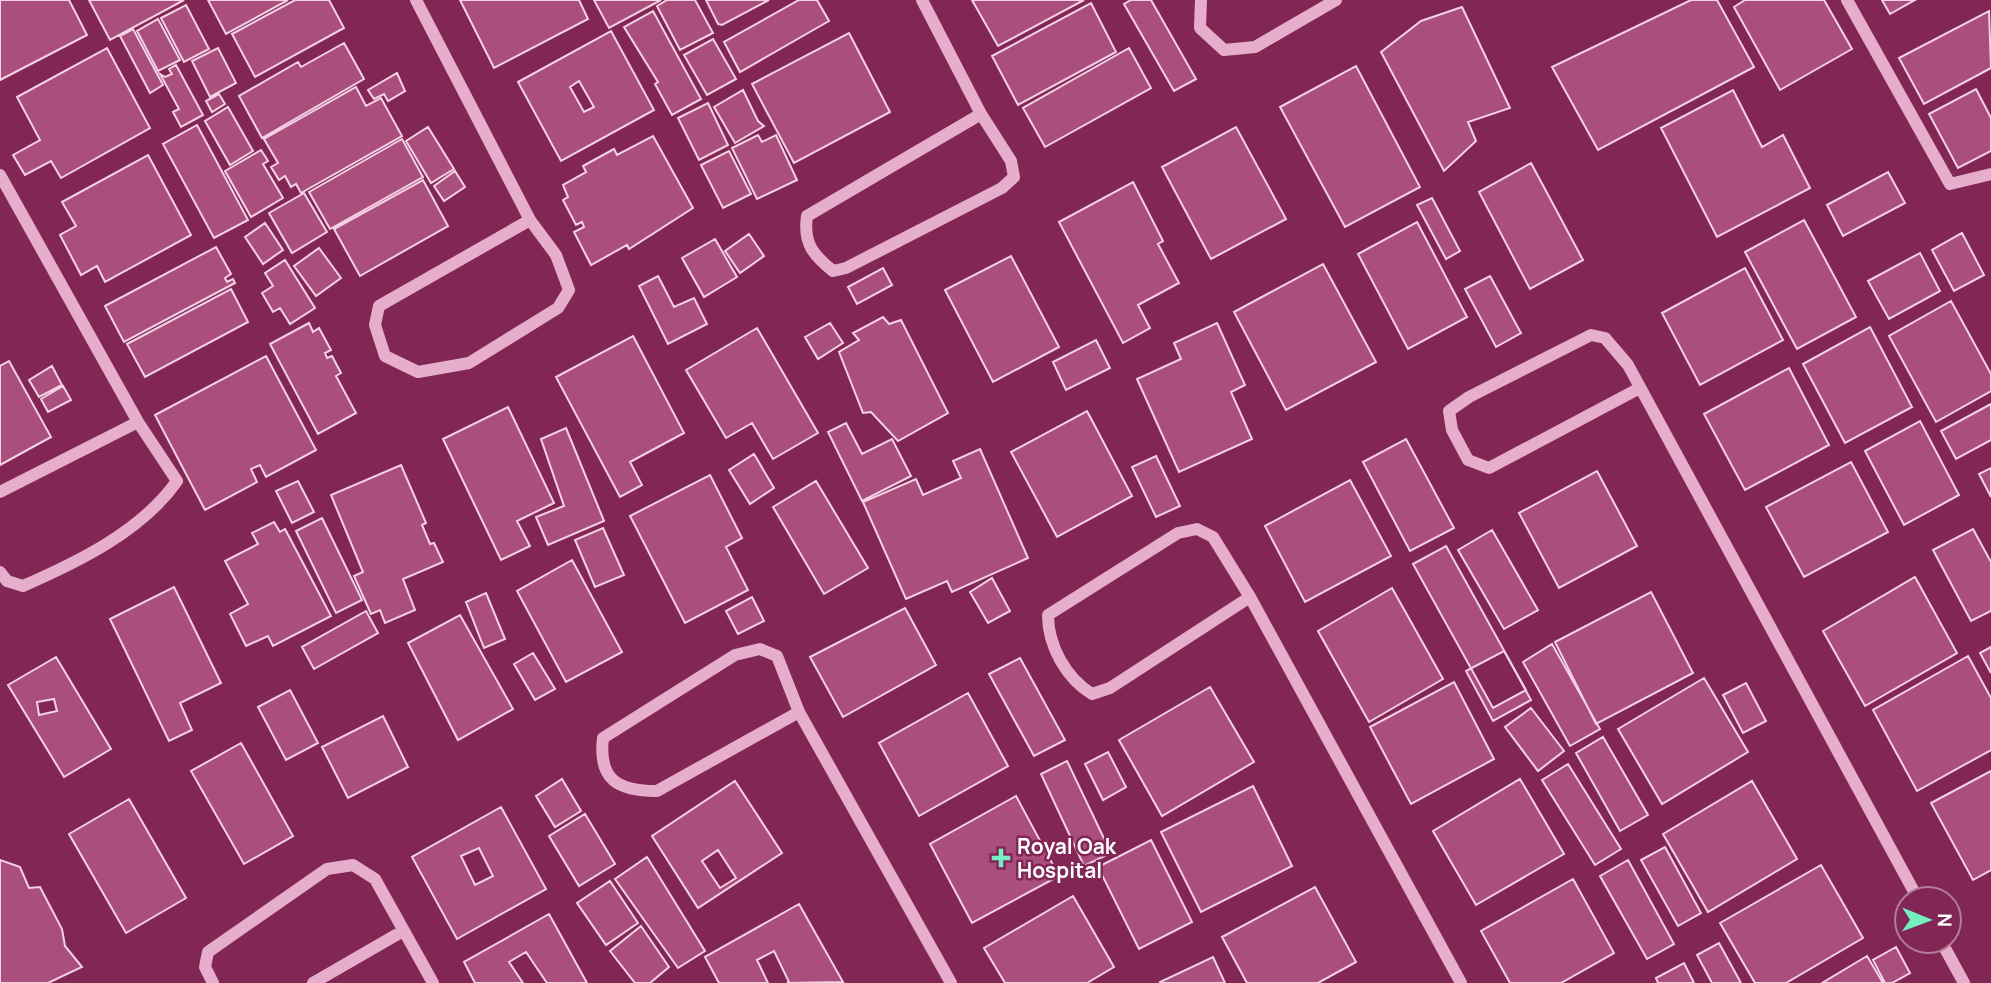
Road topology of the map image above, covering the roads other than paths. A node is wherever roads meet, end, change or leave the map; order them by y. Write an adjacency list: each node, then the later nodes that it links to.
1 (416, 0): 9 (street)
2 (922, 0): 6 (street)
3 (1201, 0): 4 (street)
4 (1336, 0)
5 (1847, 0): 7 (street)
6 (981, 114): 6 (street)
7 (1991, 174)
8 (0, 175): 11 (street)
9 (530, 220): 9 (street)
10 (1638, 389): 10 (street); 16 (street)
11 (138, 422): 12 (street); 13 (street)
12 (0, 492)
13 (0, 572)
14 (1250, 597): 14 (street); 23 (street)
15 (799, 712): 15 (street); 22 (street)
16 (1910, 885)
17 (403, 931): 19 (street); 20 (street); 21 (street)
18 (1949, 955): 24 (street)
19 (213, 983)
20 (313, 983)
21 (433, 983)
22 (951, 983)
23 (1461, 983)
24 (1964, 983)

